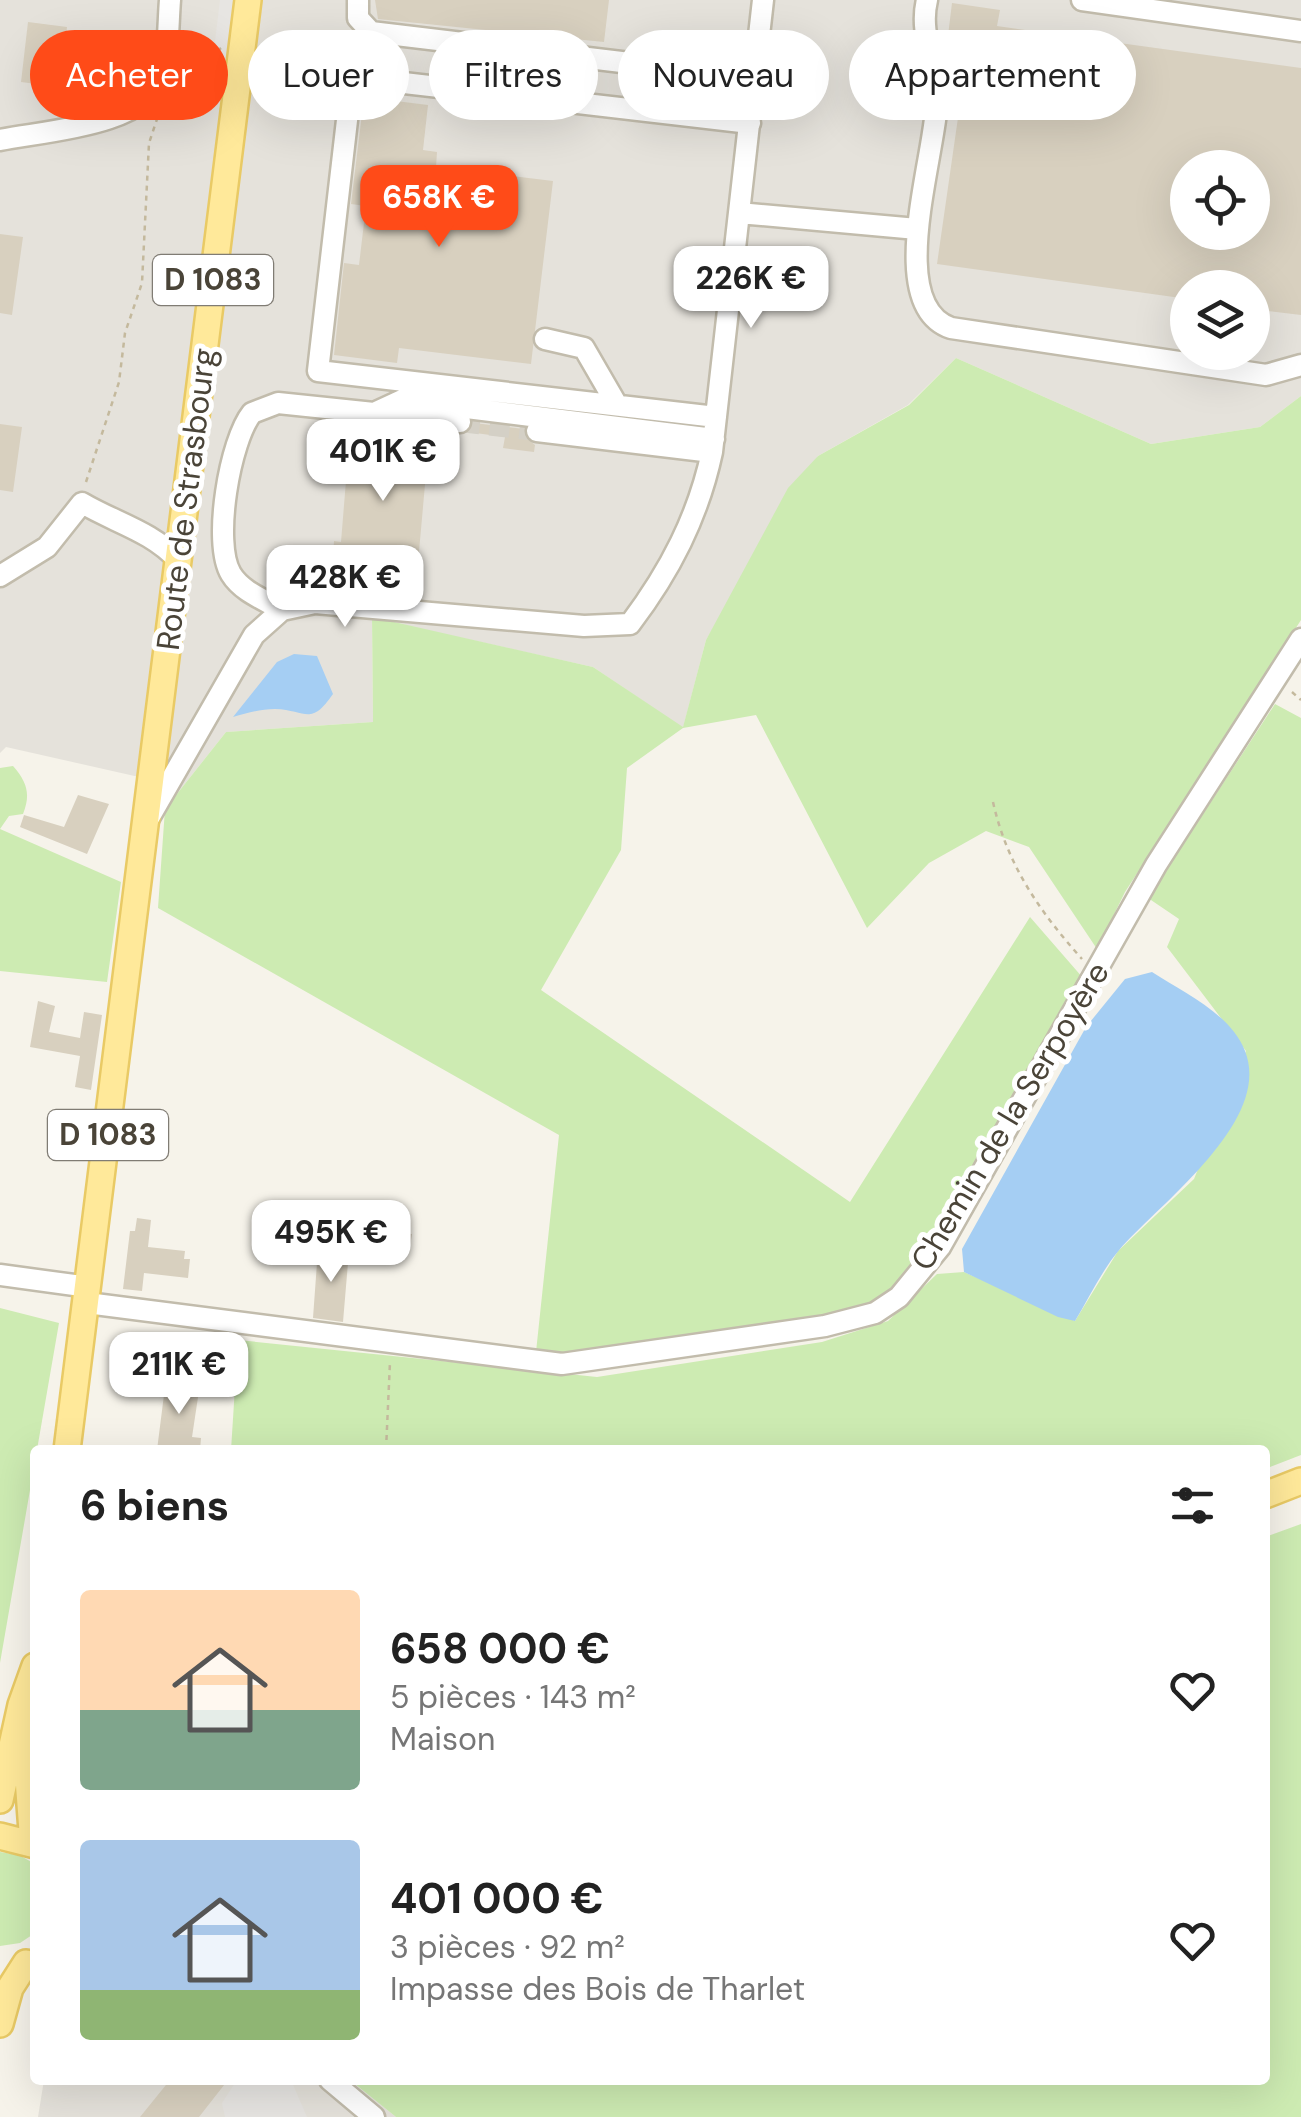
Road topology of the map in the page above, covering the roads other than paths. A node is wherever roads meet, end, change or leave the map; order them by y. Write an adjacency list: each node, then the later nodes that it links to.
1 (170, 0): 11 (street)
2 (248, 0): 22 (main road, Route de Strasbourg / D 1083)
3 (358, 0): 9 (street)
4 (763, 0): 7 (street)
5 (926, 0): 13 (street)
6 (1082, 0): 8 (street)
7 (760, 30)
8 (1301, 30)
9 (618, 62)
10 (750, 122): 12 (street); 16 (street)
11 (0, 140)
12 (740, 212): 13 (street); 18 (street)
13 (916, 229): 15 (street)
14 (545, 339): 16 (street)
15 (1301, 365)
16 (617, 406): 18 (street)
17 (374, 413): 19 (street); 21 (street); 24 (street)
18 (716, 417): 21 (street)
19 (460, 422)
20 (537, 432): 21 (street)
21 (713, 446): 24 (street)
22 (178, 560): 23 (street); 26 (main road, Route de Strasbourg / D 1083)
23 (0, 576)
24 (282, 610): 26 (street)
25 (1301, 639): 28 (street, Chemin de la Serpoyère)
26 (148, 820): 28 (main road, D 1083)
27 (0, 1275): 28 (street, Chemin de la Serpoyère)
28 (88, 1295): 29 (main road, D 1083)
29 (68, 1445)
30 (1301, 1481): 31 (main road)
31 (1270, 1493)
32 (30, 1680): 34 (main road)
33 (30, 1754): 35 (main road)
34 (0, 1800)
35 (30, 1800)
36 (0, 1836): 37 (main road)
37 (30, 1843)
38 (30, 1960): 39 (main road); 40 (main road)
39 (0, 1967)
40 (0, 2024)
41 (335, 2085): 42 (street)
42 (367, 2114)

